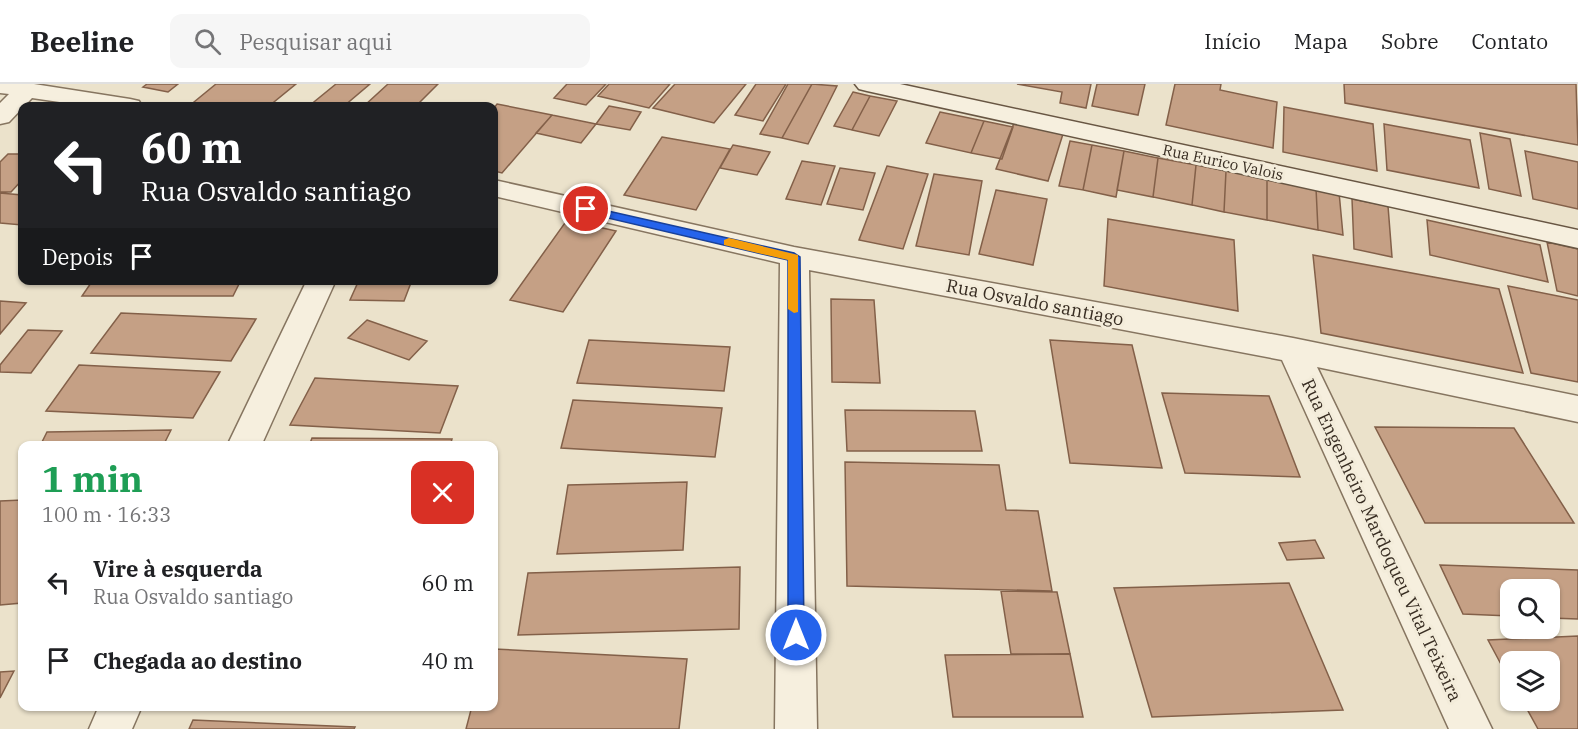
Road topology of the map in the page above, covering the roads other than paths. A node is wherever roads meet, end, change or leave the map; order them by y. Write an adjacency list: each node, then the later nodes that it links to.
1 (867, 84): 7 (street, Rua Eurico Valois)
2 (0, 86): 3 (street)
3 (27, 90): 4 (street); 5 (street)
4 (104, 102)
5 (0, 117)
6 (498, 189): 8 (street, Rua Osvaldo santiago)
7 (1578, 239)
8 (794, 257): 10 (street, Rua Osvaldo santiago); 15 (street)
9 (320, 285): 12 (street)
10 (1293, 350): 11 (street, Rua Osvaldo santiago); 16 (street, Rua Engenheiro Mardoqueu Vital Teixeira)
11 (1578, 409)
12 (246, 441)
13 (119, 711): 14 (street)
14 (110, 729)
15 (796, 729)
16 (1471, 729)

